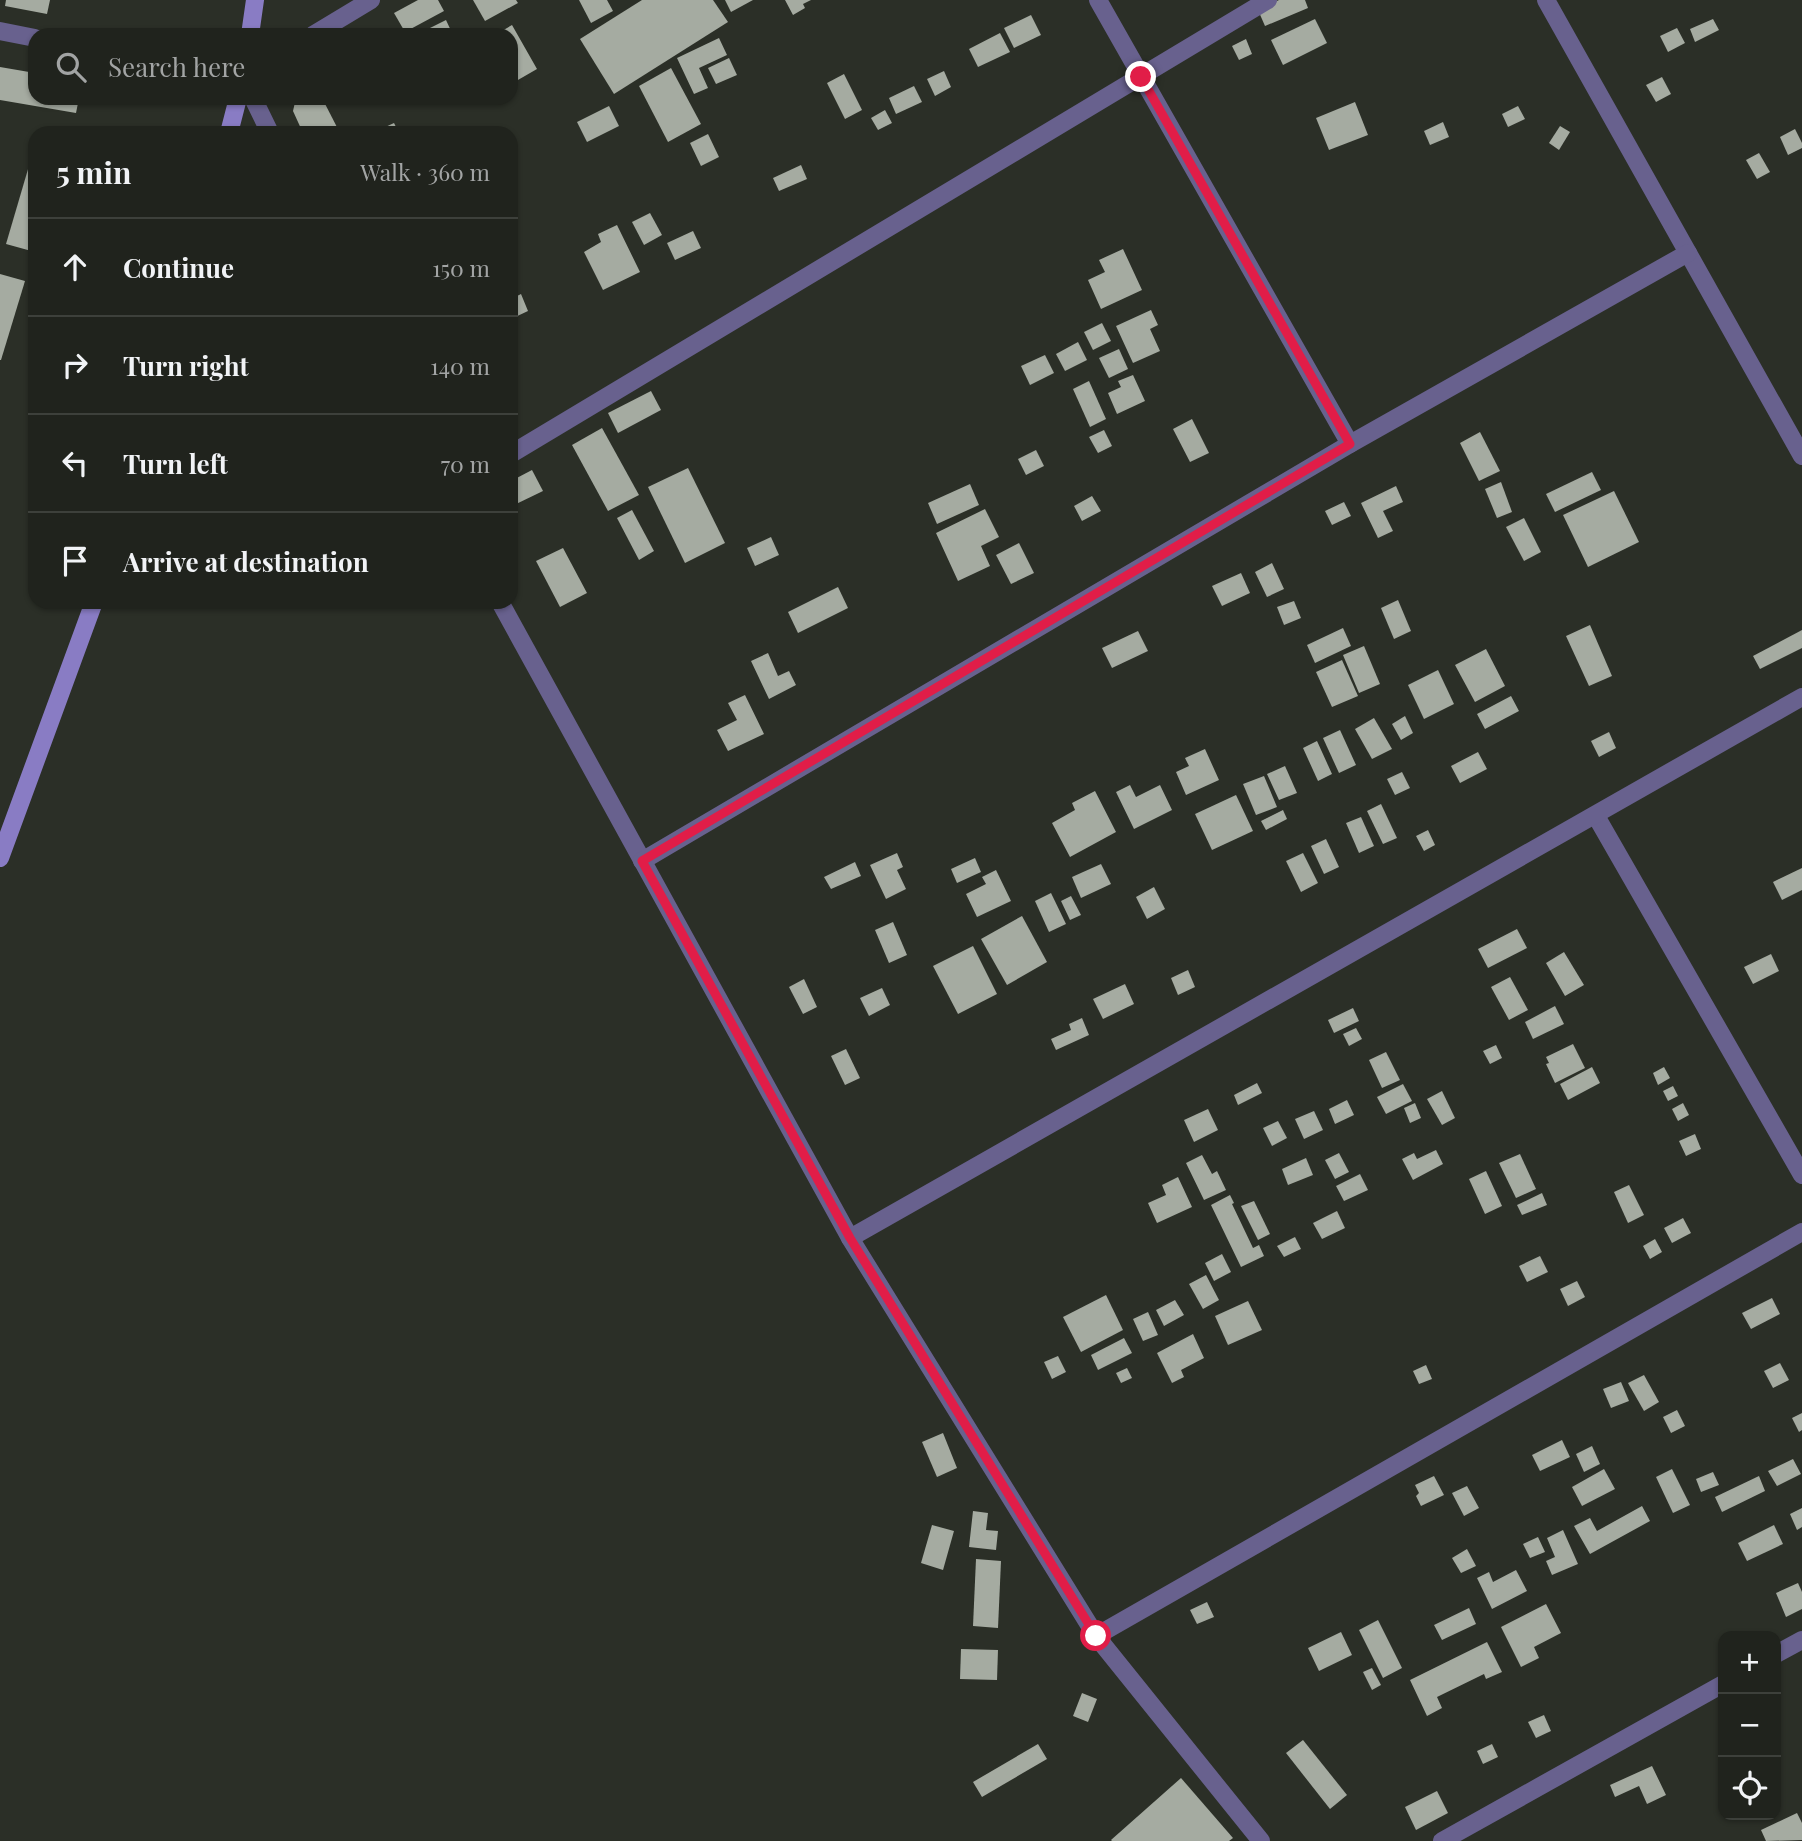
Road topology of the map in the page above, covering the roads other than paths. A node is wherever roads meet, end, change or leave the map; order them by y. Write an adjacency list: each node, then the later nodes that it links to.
1 (255, 0): 6 (main road)
2 (371, 0): 7 (street)
3 (1098, 0): 10 (street)
4 (1268, 0): 10 (street)
5 (1546, 0): 15 (street)
6 (251, 28)
7 (325, 28)
8 (0, 32): 9 (street)
9 (28, 37)
10 (1141, 77): 16 (street); 17 (street)
11 (236, 105): 13 (main road)
12 (256, 105): 14 (street)
13 (231, 126)
14 (267, 126)
15 (1688, 253): 16 (street); 18 (street)
16 (1350, 444): 24 (street)
17 (518, 450)
18 (1802, 456)
19 (91, 609): 23 (main road)
20 (504, 609): 24 (street)
21 (1802, 697): 22 (street)
22 (1596, 816): 25 (street); 27 (street)
23 (0, 858)
24 (642, 861): 27 (street)
25 (1802, 1175)
26 (1802, 1232): 28 (street)
27 (850, 1238): 28 (street)
28 (1096, 1636): 32 (street)
29 (1802, 1640): 30 (street)
30 (1781, 1651)
31 (1718, 1687): 33 (street)
32 (1261, 1841)
33 (1442, 1841)

